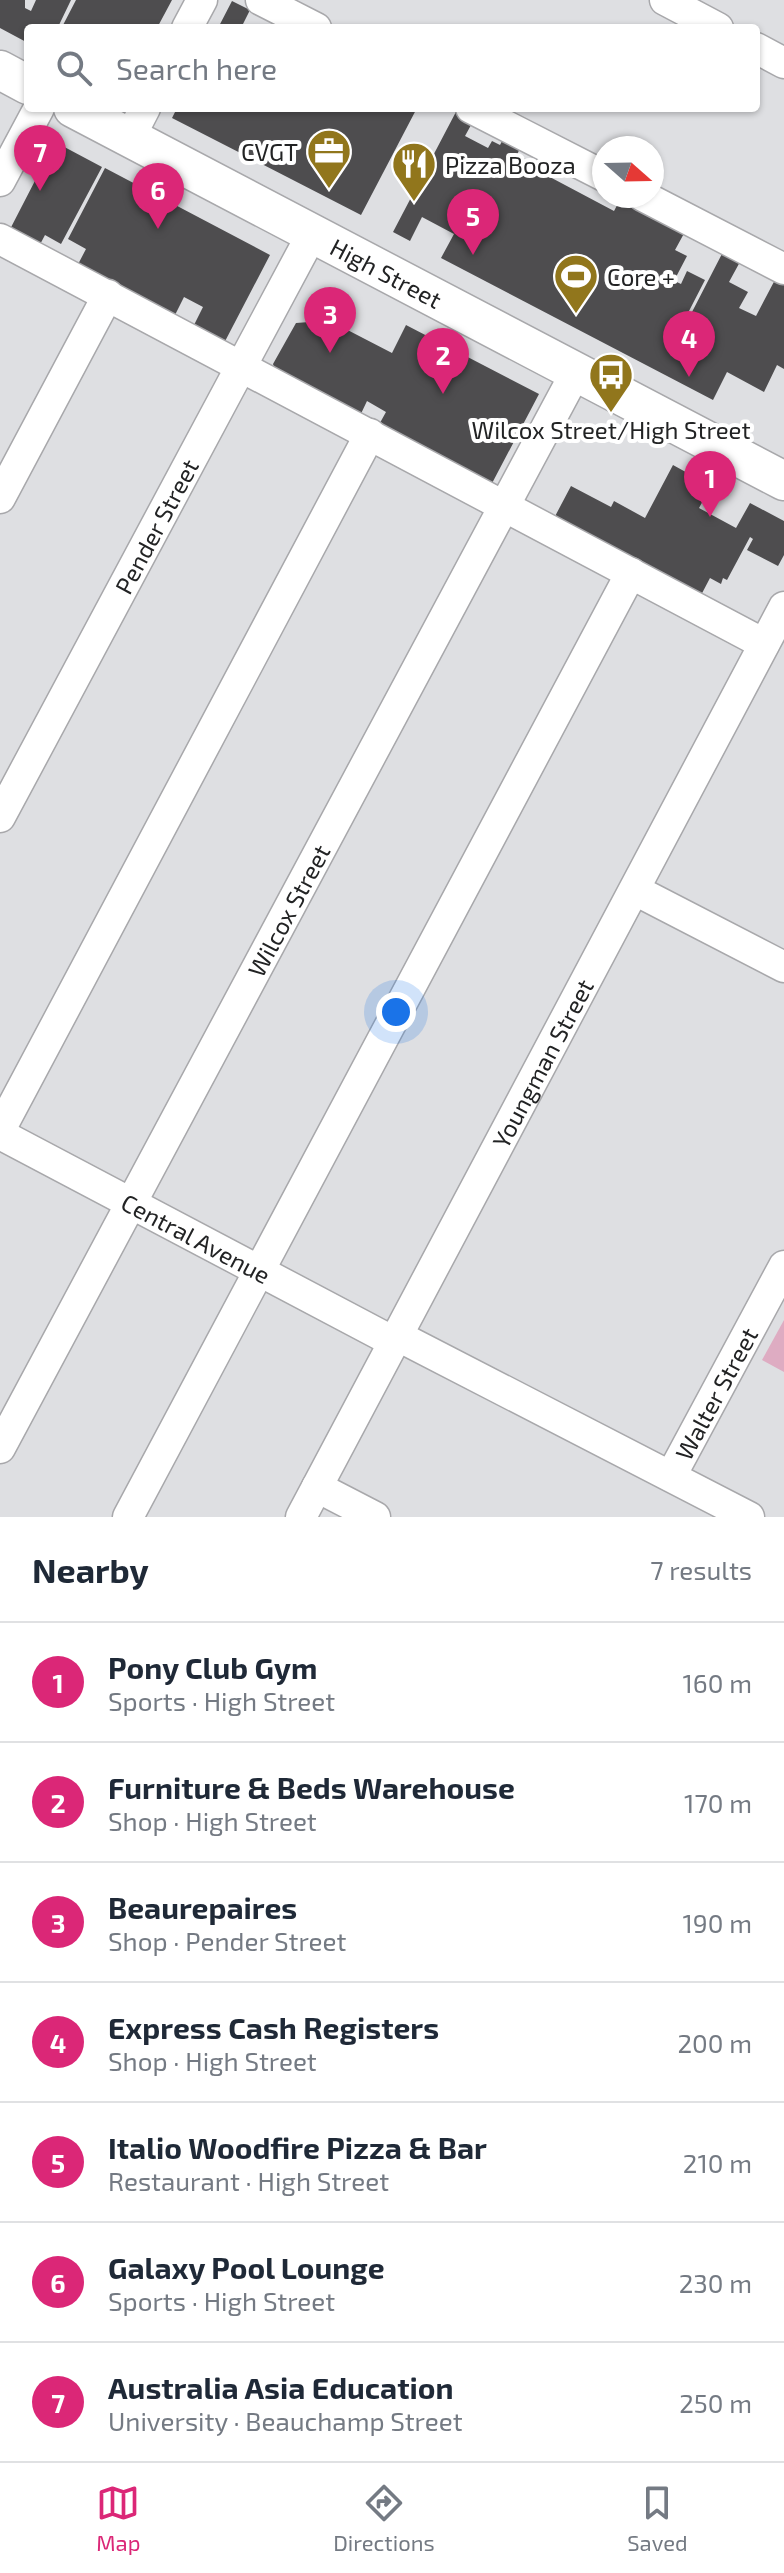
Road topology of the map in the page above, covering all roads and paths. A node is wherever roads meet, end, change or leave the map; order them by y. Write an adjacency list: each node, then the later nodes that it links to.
1 (202, 0): 4 (street)
2 (261, 0): 5 (street)
3 (665, 0): 6 (street)
4 (189, 24)
5 (308, 24)
6 (710, 24)
7 (760, 50): 8 (street)
8 (784, 63)
9 (0, 70): 10 (main road)
10 (24, 83)
11 (37, 112): 16 (street)
12 (91, 112): 14 (main road, High Street)
13 (479, 112): 15 (street)
14 (137, 122): 18 (main road, High Street)
15 (592, 170)
16 (0, 181)
17 (664, 207): 20 (street)
18 (312, 234): 22 (street, Pender Street); 23 (main road, High Street)
19 (0, 239): 21 (street)
20 (784, 269)
21 (108, 295): 22 (street); 26 (street)
22 (242, 365): 24 (street); 31 (street, Pender Street)
23 (576, 372): 25 (main road, High Street); 27 (street, Wilcox Street)
24 (370, 434): 27 (street); 34 (street)
25 (784, 481)
26 (0, 498)
27 (503, 507): 28 (street); 35 (street, Wilcox Street)
28 (631, 573): 30 (street); 37 (street)
29 (784, 607): 30 (street, Youngman Street)
30 (770, 651): 32 (street, Youngman Street)
31 (0, 817)
32 (635, 890): 33 (street); 38 (street, Youngman Street)
33 (784, 967)
34 (0, 1132): 35 (street, Central Avenue)
35 (130, 1203): 37 (street, Central Avenue); 39 (street, Wilcox Street)
36 (784, 1266): 40 (street, Walter Street)
37 (259, 1272): 38 (street, Central Avenue); 42 (street)
38 (394, 1338): 40 (street, Central Avenue); 41 (street, Youngman Street)
39 (0, 1448)
40 (671, 1476): 45 (street, Central Avenue)
41 (317, 1487): 43 (street, Youngman Street); 44 (street)
42 (128, 1517)
43 (301, 1517)
44 (375, 1517)
45 (749, 1517)

